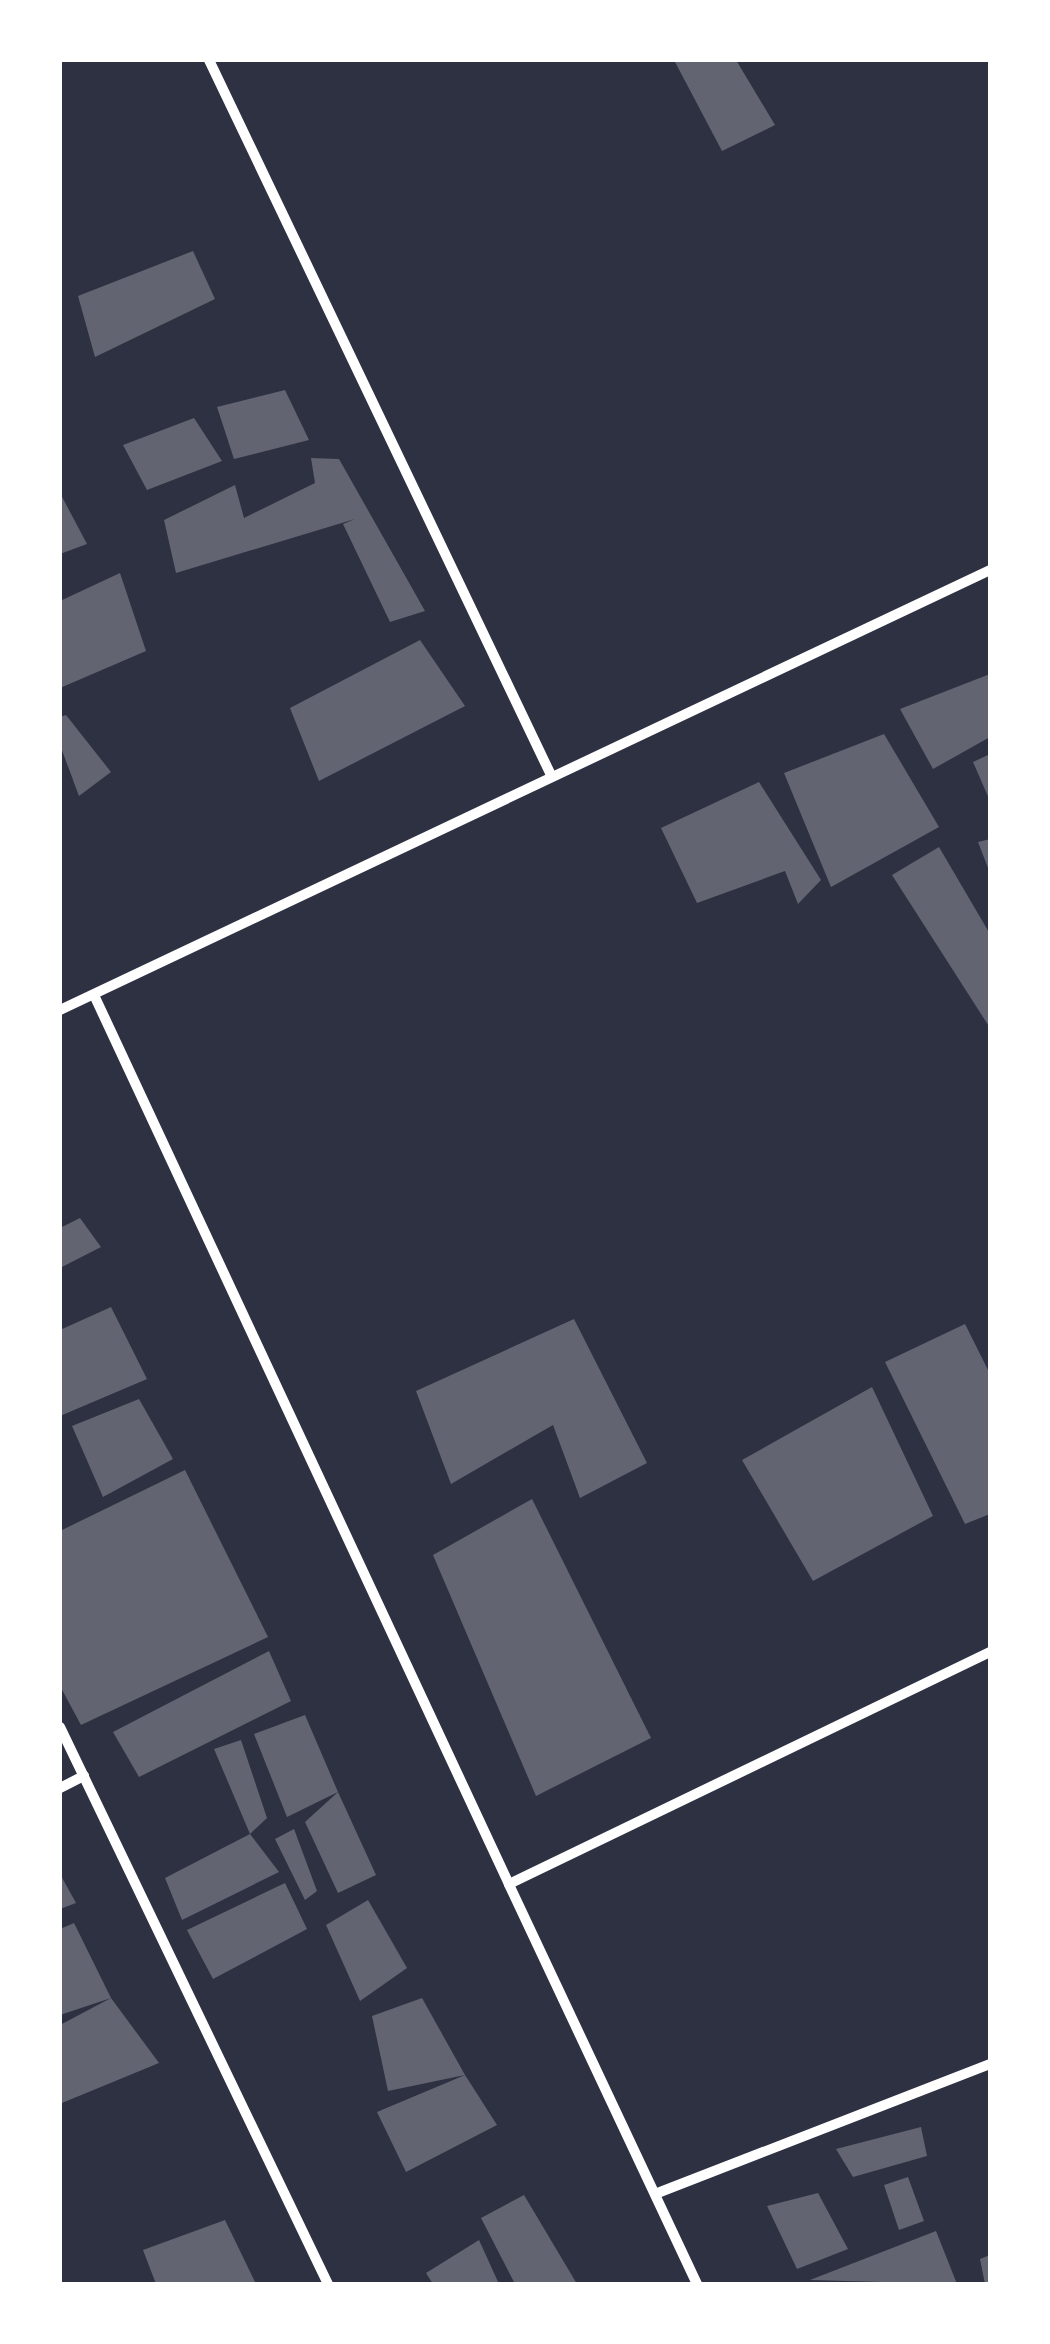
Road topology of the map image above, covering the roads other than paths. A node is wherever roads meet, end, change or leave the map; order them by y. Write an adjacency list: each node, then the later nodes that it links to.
1 (208, 60): 3 (street)
2 (990, 570): 3 (street)
3 (550, 776): 4 (street)
4 (94, 995): 5 (street); 10 (street)
5 (60, 1010)
6 (990, 1652): 10 (street)
7 (60, 1727): 8 (street)
8 (84, 1776): 9 (street); 13 (street)
9 (60, 1788)
10 (509, 1884): 12 (street)
11 (990, 2064): 12 (street)
12 (655, 2194): 14 (street)
13 (328, 2284)
14 (697, 2284)

